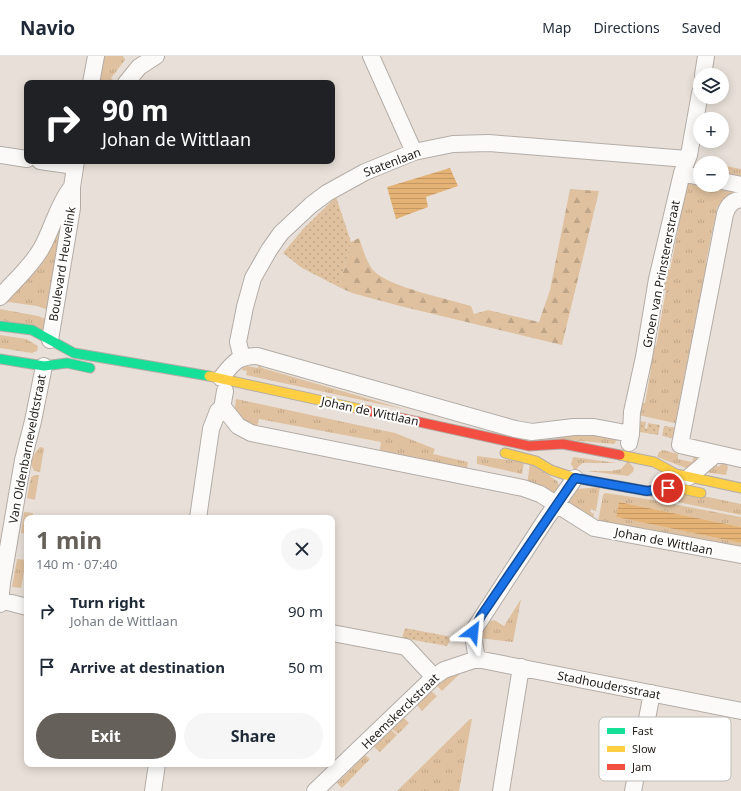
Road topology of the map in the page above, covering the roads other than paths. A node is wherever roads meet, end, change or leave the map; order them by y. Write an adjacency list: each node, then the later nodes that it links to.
1 (96, 56): 6 (street)
2 (156, 56): 7 (street)
3 (370, 56): 9 (street)
4 (706, 56): 5 (street)
5 (704, 68)
6 (92, 80)
7 (128, 80)
8 (698, 104): 13 (street, Groen van Prinstererstraat)
9 (414, 152): 13 (street, Statenlaan); 22 (street, Statenlaan)
10 (0, 155): 11 (street)
11 (24, 159)
12 (76, 164): 17 (street, Boulevard Heuvelink)
13 (684, 166): 14 (street, Statenlaan); 27 (street, Groen van Prinstererstraat)
14 (693, 172)
15 (729, 182): 16 (street)
16 (741, 185)
17 (72, 187): 19 (street, Boulevard Heuvelink); 21 (street, Boulevard Heuvelink)
18 (737, 200): 31 (street)
19 (0, 297)
20 (0, 326): 21 (main road, Boulevard Heuvelink)
21 (48, 352): 23 (main road); 24 (main road); 25 (main road, Johan de Wittlaan); 45 (street, Van Oldenbarneveldtstraat)
22 (242, 358): 25 (street); 27 (street, Johan de Wittlaan)
23 (0, 359)
24 (103, 370)
25 (225, 388): 26 (street); 28 (main road, Johan de Wittlaan)
26 (223, 407): 42 (street, Johan de Wittlaan); 43 (street)
27 (631, 434): 32 (street, Groen van Prinstererstraat)
28 (580, 448): 30 (main road); 32 (main road, Johan de Wittlaan)
29 (496, 451): 36 (main road)
30 (570, 452)
31 (716, 454): 33 (street); 37 (street)
32 (631, 457): 35 (main road); 37 (main road, Johan de Wittlaan)
33 (741, 458)
34 (564, 462): 36 (main road)
35 (641, 467)
36 (573, 477): 39 (main road); 42 (street)
37 (689, 477): 40 (main road, Johan de Wittlaan)
38 (638, 480): 39 (main road)
39 (628, 488): 41 (main road)
40 (741, 488)
41 (713, 495)
42 (556, 504): 44 (street, Johan de Wittlaan); 49 (street)
43 (198, 515)
44 (741, 555)
45 (0, 600): 46 (street, Van Oldenbarneveldtstraat); 47 (street)
46 (0, 604)
47 (24, 606)
48 (335, 634): 51 (street)
49 (477, 659): 50 (street, Stadhoudersstraat); 51 (street, Heemskerckstraat)
50 (521, 667): 52 (street, Stadhoudersstraat); 59 (street)
51 (434, 677): 58 (street, Heemskerckstraat)
52 (652, 693): 53 (street, Stadhoudersstraat); 54 (street)
53 (741, 711)
54 (647, 717)
55 (157, 767): 57 (street)
56 (635, 781): 60 (street)
57 (153, 791)
58 (316, 791)
59 (501, 791)
60 (633, 791)

